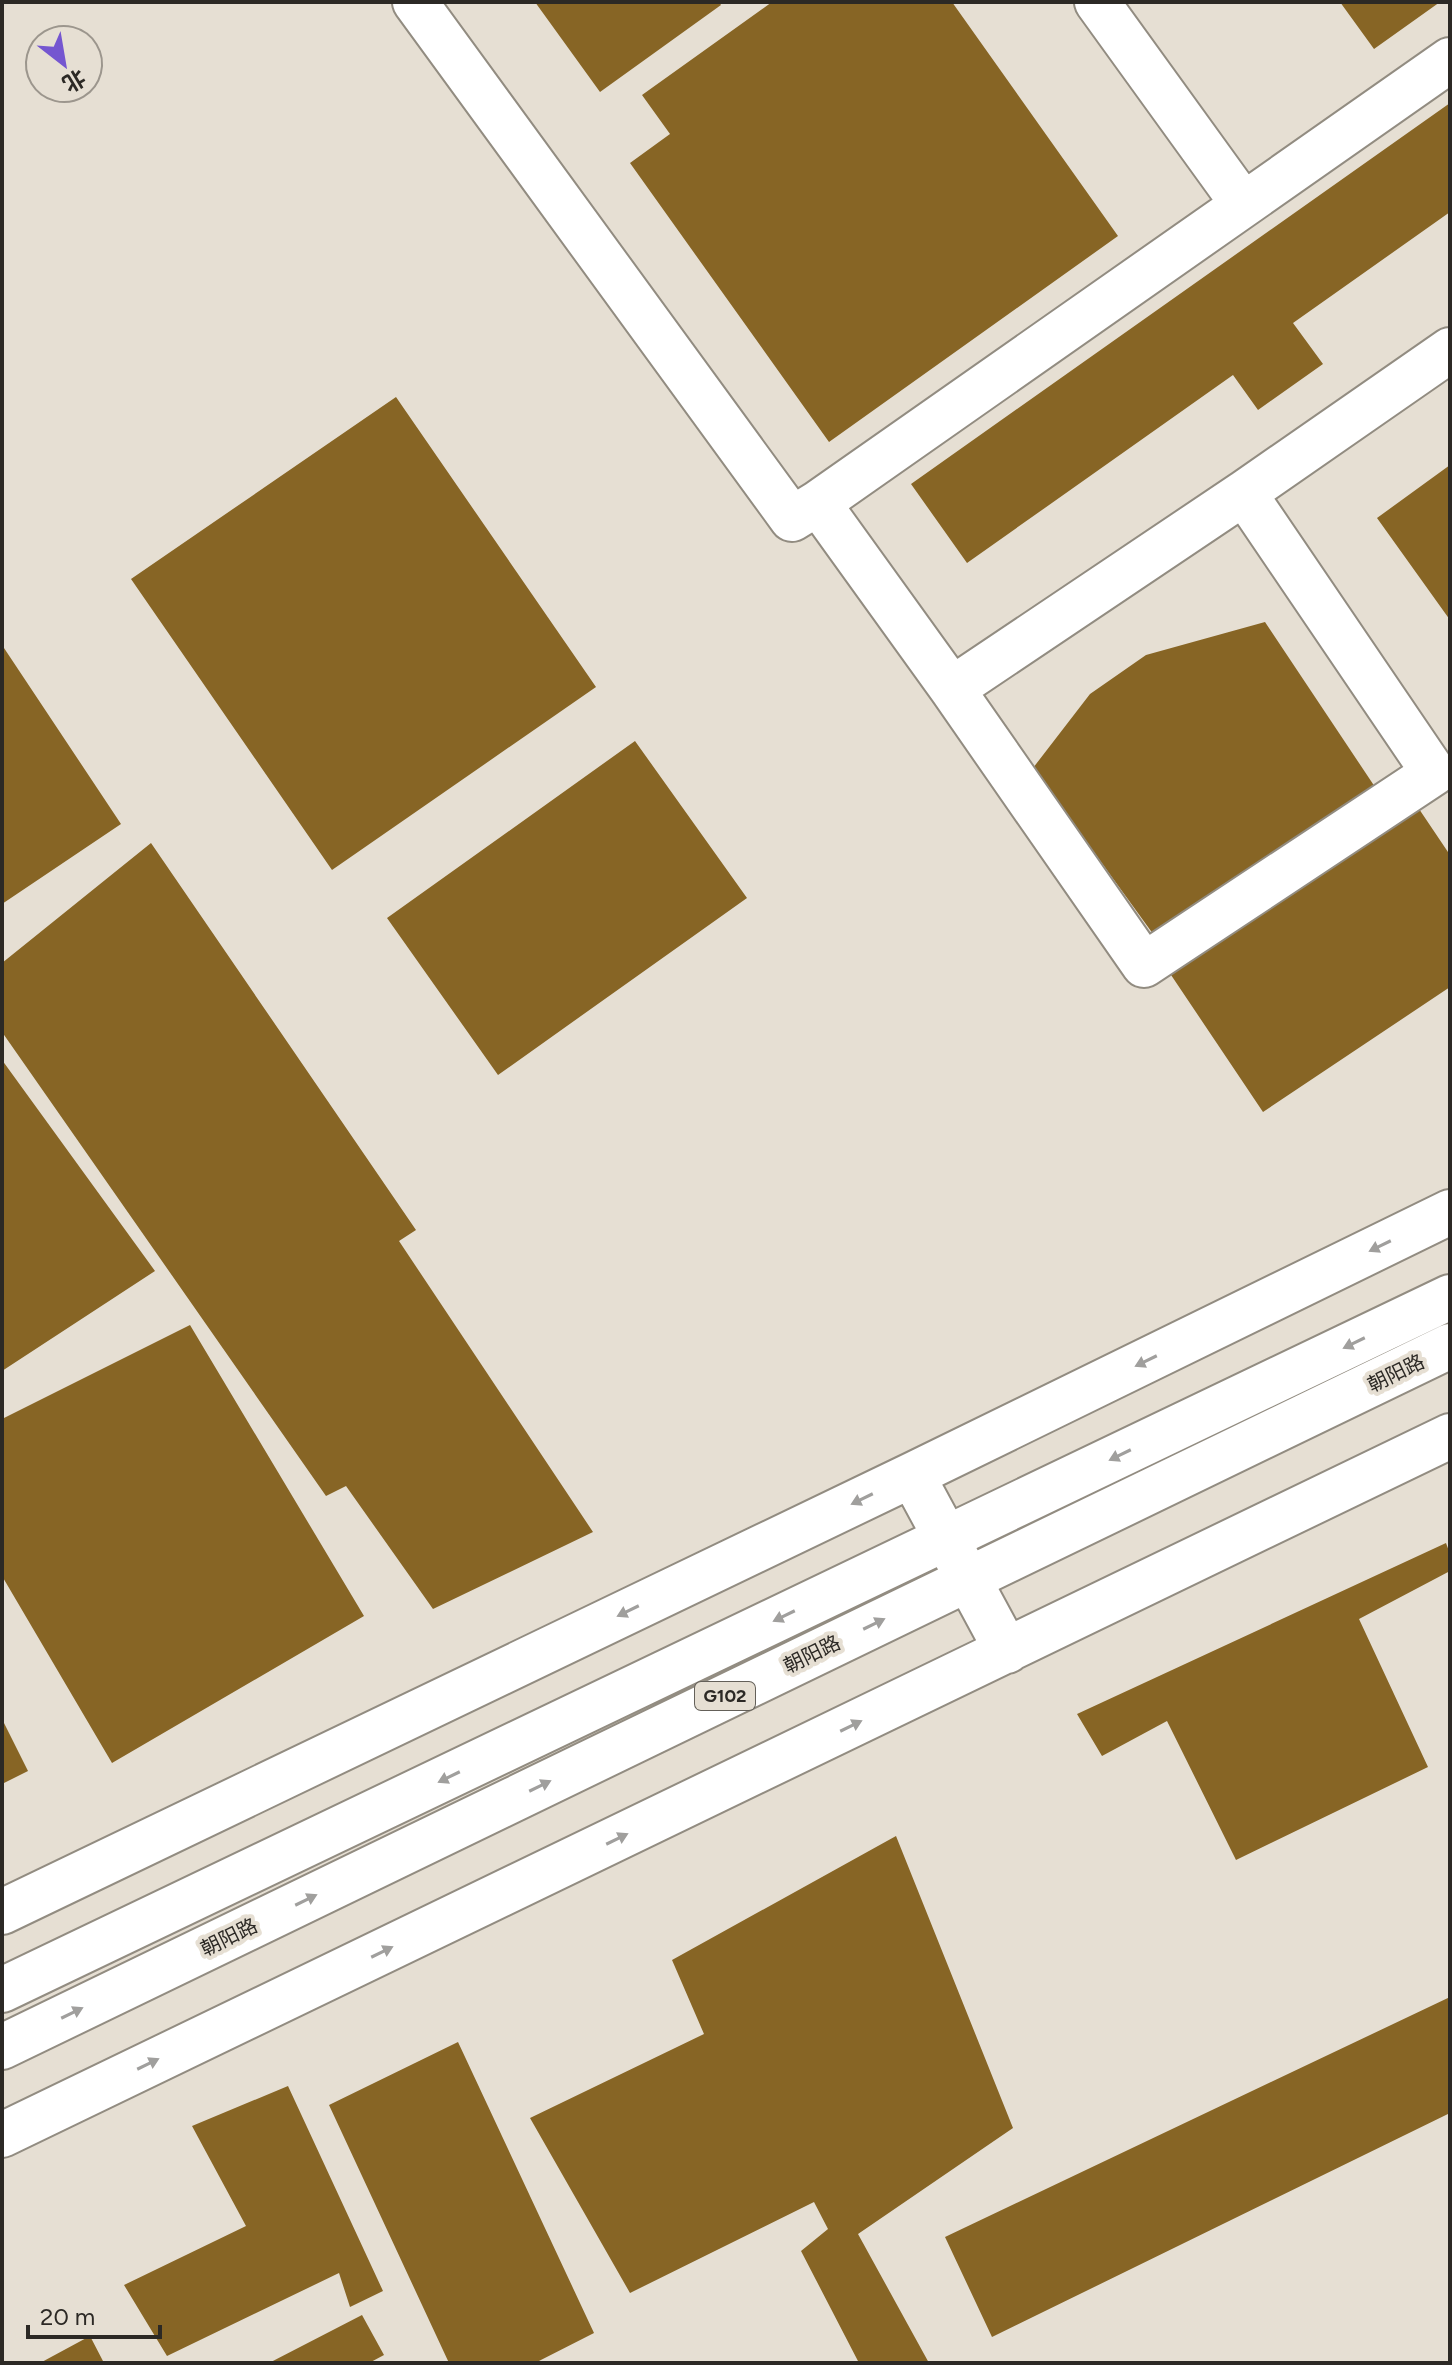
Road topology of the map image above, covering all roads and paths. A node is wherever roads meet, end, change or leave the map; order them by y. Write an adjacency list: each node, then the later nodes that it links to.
1 (415, 2): 7 (main road)
2 (1097, 2): 4 (main road)
3 (1450, 60): 4 (main road)
4 (1243, 204): 7 (main road)
5 (1450, 350): 6 (main road)
6 (1244, 493): 8 (main road); 9 (main road)
7 (818, 503): 8 (main road)
8 (952, 689): 9 (main road)
9 (1442, 784)
10 (1450, 1212): 14 (main road, one-way to 14)
11 (1450, 1297): 15 (main road, G102, one-way to 15)
12 (1450, 1346): 16 (main road, 朝阳路 / G102)
13 (1450, 1436): 17 (main road)
14 (912, 1475): 15 (main road); 18 (main road, one-way to 18)
15 (946, 1539): 16 (main road); 19 (main road, G102, one-way to 19)
16 (968, 1578): 17 (main road); 20 (main road, 朝阳路 / G102, one-way to 16)
17 (1007, 1651): 21 (main road, one-way to 17)
18 (2, 1912)
19 (2, 1990)
20 (2, 2047)
21 (2, 2135)

